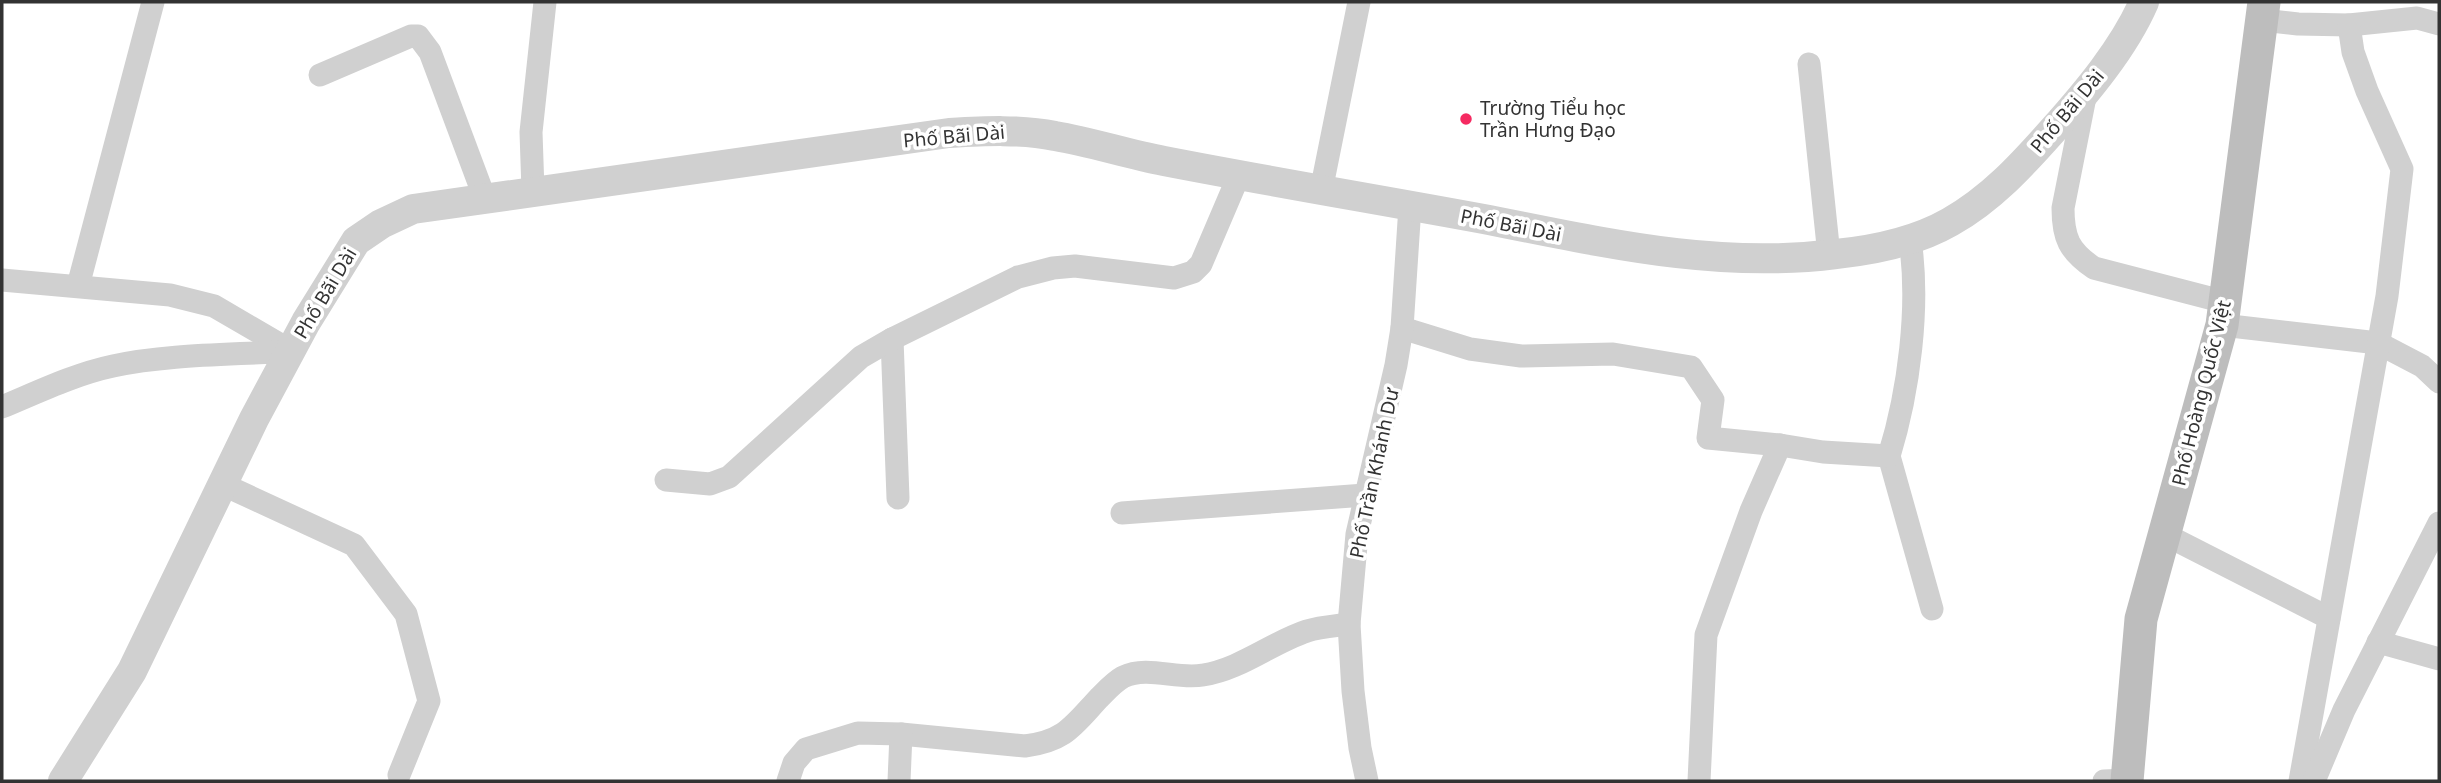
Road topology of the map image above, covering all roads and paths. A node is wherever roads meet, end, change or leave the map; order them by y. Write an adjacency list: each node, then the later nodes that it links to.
1 (153, 2): 19 (street)
2 (545, 2): 12 (street)
3 (1359, 2): 13 (street)
4 (2144, 2): 10 (street, Phố Bãi Dài)
5 (2263, 11): 7 (street); 20 (main road, Phố Hoàng Quốc Việt)
6 (2439, 24): 7 (street)
7 (2349, 25): 23 (street)
8 (1809, 64): 17 (street)
9 (320, 75): 14 (street)
10 (2086, 92): 16 (street, Phố Bãi Dài); 20 (street)
11 (1239, 175): 12 (street, Phố Bãi Dài); 13 (street, Phố Bãi Dài); 22 (street)
12 (533, 191): 14 (street, Phố Bãi Dài)
13 (1321, 191): 15 (street, Phố Bãi Dài)
14 (485, 199): 24 (street, Phố Bãi Dài)
15 (1410, 206): 17 (street, Phố Bãi Dài); 21 (street, Phố Trần Khánh Dư)
16 (1910, 240): 17 (street, Phố Bãi Dài); 28 (street)
17 (1829, 255)
18 (2, 279): 19 (street)
19 (78, 286): 24 (street)
20 (2224, 313): 23 (street); 35 (main road, Phố Hoàng Quốc Việt)
21 (1402, 328): 27 (street); 31 (street, Phố Trần Khánh Dư)
22 (892, 339): 29 (street); 32 (street)
23 (2378, 343): 25 (street); 37 (street)
24 (290, 351): 26 (street); 30 (street, Phố Bãi Dài)
25 (2439, 382)
26 (2, 407)
27 (1780, 445): 28 (street); 47 (street)
28 (1889, 456): 36 (street)
29 (666, 480)
30 (224, 485): 42 (street); 43 (street, Phố Bãi Dài)
31 (1365, 495): 33 (street); 38 (street, Phố Trần Khánh Dư)
32 (898, 498)
33 (1122, 513)
34 (2439, 523): 39 (street)
35 (2164, 534): 37 (street); 48 (main road, Phố Hoàng Quốc Việt)
36 (1932, 608)
37 (2329, 618): 49 (street)
38 (1349, 624): 41 (street); 46 (street, Phố Trần Khánh Dư)
39 (2378, 642): 40 (street); 50 (street)
40 (2439, 659)
41 (901, 734): 44 (street); 45 (street)
42 (400, 775)
43 (63, 781)
44 (788, 781)
45 (899, 781)
46 (1367, 781)
47 (1699, 781)
48 (2123, 781)
49 (2300, 781)
50 (2314, 781)

